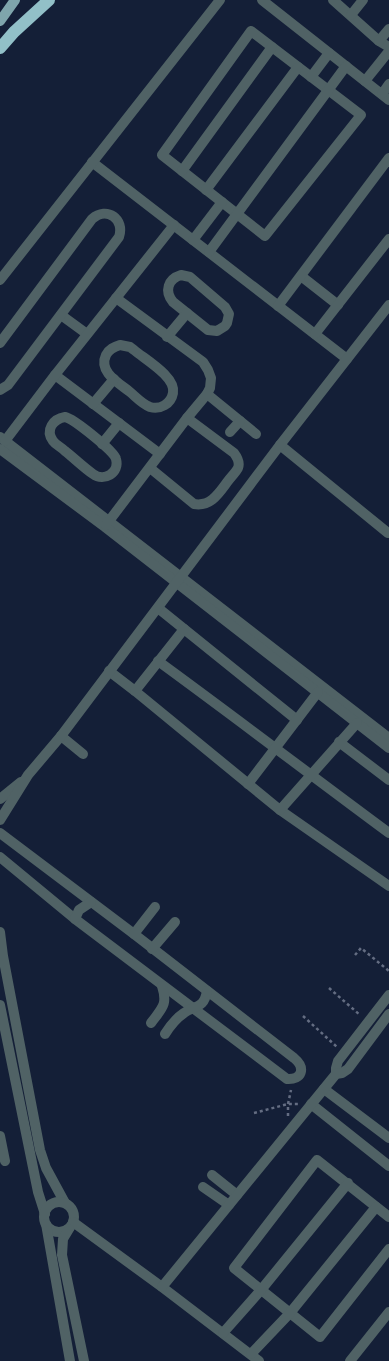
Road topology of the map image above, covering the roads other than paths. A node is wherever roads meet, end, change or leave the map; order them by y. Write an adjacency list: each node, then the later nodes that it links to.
1 (15, 0): 8 (main road)
2 (49, 0): 13 (highway)
3 (220, 0): 24 (lane)
4 (262, 0): 15 (lane)
5 (333, 0): 7 (lane)
6 (363, 0): 7 (lane)
7 (351, 15): 10 (lane)
8 (0, 21)
9 (389, 28): 10 (lane)
10 (379, 41): 12 (lane)
11 (272, 47): 17 (lane); 25 (lane); 25 (lane)
12 (389, 47)
13 (0, 48)
14 (389, 51): 19 (lane)
15 (329, 53): 16 (lane); 18 (lane)
16 (346, 66): 19 (lane); 21 (lane)
17 (298, 67): 18 (lane); 26 (lane)
18 (311, 77): 21 (lane)
19 (365, 81): 22 (lane)
20 (389, 84): 22 (lane)
21 (328, 90): 28 (lane); 28 (lane)
22 (385, 97)
23 (389, 158): 33 (lane)
24 (92, 162): 29 (lane); 34 (lane)
25 (182, 171): 26 (lane)
26 (206, 190): 27 (lane)
27 (222, 202): 28 (lane); 31 (lane)
28 (237, 214): 32 (lane)
29 (174, 225): 31 (lane); 35 (lane)
30 (389, 239): 36 (lane)
31 (193, 240): 32 (lane)
32 (209, 252): 38 (lane)
33 (301, 276): 36 (lane); 38 (lane)
34 (0, 279)
35 (116, 298): 41 (lane); 43 (lane)
36 (338, 305): 42 (lane)
37 (389, 305): 45 (lane)
38 (278, 306): 42 (lane)
39 (187, 313): 39 (lane); 43 (lane)
40 (61, 315): 41 (lane); 44 (lane); 48 (lane)
41 (87, 334): 46 (lane)
42 (315, 334): 45 (lane)
43 (167, 337): 49 (lane)
44 (0, 343)
45 (347, 359): 58 (lane)
46 (55, 375): 50 (lane); 56 (lane)
47 (114, 379): 47 (lane); 50 (lane)
48 (0, 390)
49 (207, 394): 51 (lane); 52 (lane)
50 (93, 404): 53 (lane)
51 (187, 418): 59 (lane); 60 (lane)
52 (240, 421): 54 (lane); 55 (lane)
53 (119, 423): 57 (lane); 59 (lane)
54 (230, 432)
55 (256, 434)
56 (2, 442): 61 (lane)
57 (102, 444): 57 (lane)
58 (280, 445): 62 (lane); 63 (lane)
59 (160, 454): 60 (lane)
60 (150, 468): 61 (lane)
61 (107, 524): 63 (lane)
62 (388, 533)
63 (179, 580): 64 (lane); 69 (lane); 73 (lane)
64 (158, 608): 65 (lane); 67 (lane)
65 (184, 629): 66 (lane); 70 (lane)
66 (158, 661): 68 (lane); 75 (lane)
67 (109, 671): 68 (lane); 72 (lane)
68 (135, 691): 81 (lane)
69 (318, 692): 70 (lane); 71 (lane)
70 (297, 720): 75 (lane)
71 (357, 723): 74 (lane); 76 (lane)
72 (61, 736): 77 (lane); 78 (lane)
73 (389, 738)
74 (339, 742): 79 (lane); 80 (lane)
75 (276, 747): 79 (lane); 81 (lane)
76 (389, 748)
77 (83, 754)
78 (28, 775): 82 (lane); 84 (lane)
79 (310, 775): 83 (lane); 85 (lane)
80 (389, 780)
81 (248, 784): 83 (lane)
82 (0, 799)
83 (280, 810): 88 (lane)
84 (0, 820)
85 (389, 833)
86 (0, 834): 89 (lane)
87 (0, 857): 91 (lane)
88 (389, 886)
89 (91, 902): 91 (lane); 94 (lane)
90 (155, 907): 94 (lane)
91 (75, 919): 96 (lane)
92 (175, 922): 95 (lane)
93 (0, 932): 115 (lane)
94 (134, 934): 95 (lane)
95 (152, 949): 97 (lane)
96 (162, 986): 100 (lane); 102 (lane)
97 (207, 991): 100 (lane); 100 (lane)
98 (389, 995): 104 (lane)
99 (0, 1005): 119 (lane)
100 (193, 1009): 103 (lane)
101 (389, 1014): 104 (lane)
102 (151, 1023)
103 (165, 1034)
104 (336, 1074): 105 (lane)
105 (324, 1089): 106 (lane); 108 (lane)
106 (311, 1104): 110 (lane); 114 (lane)
107 (0, 1136): 109 (lane)
108 (389, 1138)
109 (5, 1161)
110 (389, 1166)
111 (212, 1175): 114 (lane)
112 (348, 1183): 117 (lane); 123 (lane); 123 (lane)
113 (203, 1187): 116 (lane)
114 (238, 1195): 116 (lane)
115 (65, 1203): 119 (lane); 120 (lane)
116 (229, 1205): 122 (lane)
117 (376, 1207): 118 (lane); 125 (lane)
118 (389, 1217)
119 (45, 1219): 120 (lane); 128 (lane)
120 (71, 1225): 122 (lane); 129 (lane)
121 (389, 1249): 125 (lane)
122 (162, 1287): 126 (lane)
123 (260, 1290): 125 (lane); 126 (lane)
124 (389, 1312): 130 (lane)
125 (290, 1313): 127 (lane)
126 (223, 1333): 127 (lane)
127 (255, 1358)
128 (70, 1361)
129 (84, 1361)
130 (350, 1361)

